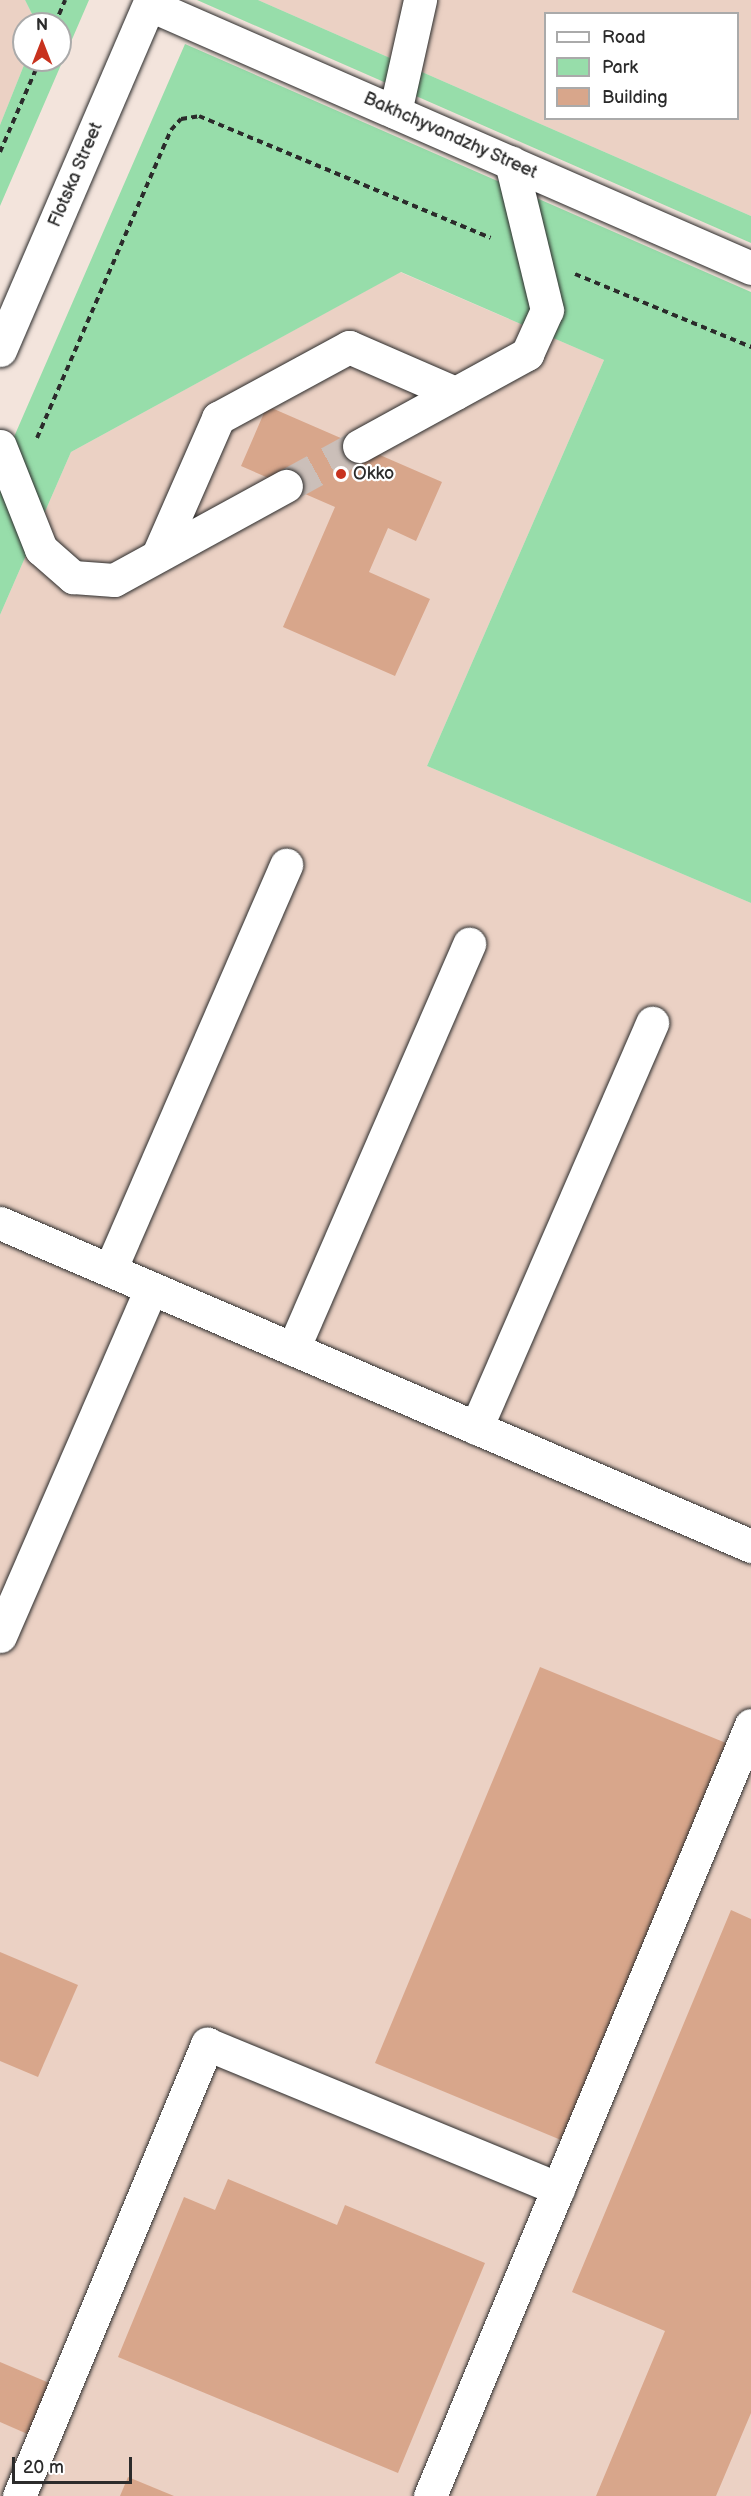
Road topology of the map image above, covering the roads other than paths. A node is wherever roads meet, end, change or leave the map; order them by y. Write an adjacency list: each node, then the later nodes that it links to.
1 (420, 0): 3 (street)
2 (150, 2): 3 (street, Bakhchyvandzhy Street); 6 (street, Flotska Street)
3 (395, 112): 4 (street, Bakhchyvandzhy Street)
4 (511, 162): 5 (street, Bakhchyvandzhy Street); 7 (street)
5 (751, 267)
6 (0, 350)
7 (455, 393): 9 (street); 11 (street)
8 (0, 446): 11 (street)
9 (358, 446)
10 (286, 486): 11 (street)
11 (158, 555)
12 (286, 865): 16 (street)
13 (469, 944): 18 (street)
14 (652, 1023): 19 (street)
15 (0, 1222): 16 (street)
16 (110, 1270): 17 (street)
17 (151, 1288): 18 (street); 21 (street)
18 (293, 1349): 19 (street)
19 (476, 1428): 20 (street)
20 (751, 1546)
21 (0, 1636)
22 (751, 1725): 23 (street)
23 (558, 2189): 24 (street); 25 (street)
24 (19, 2496)
25 (430, 2496)

